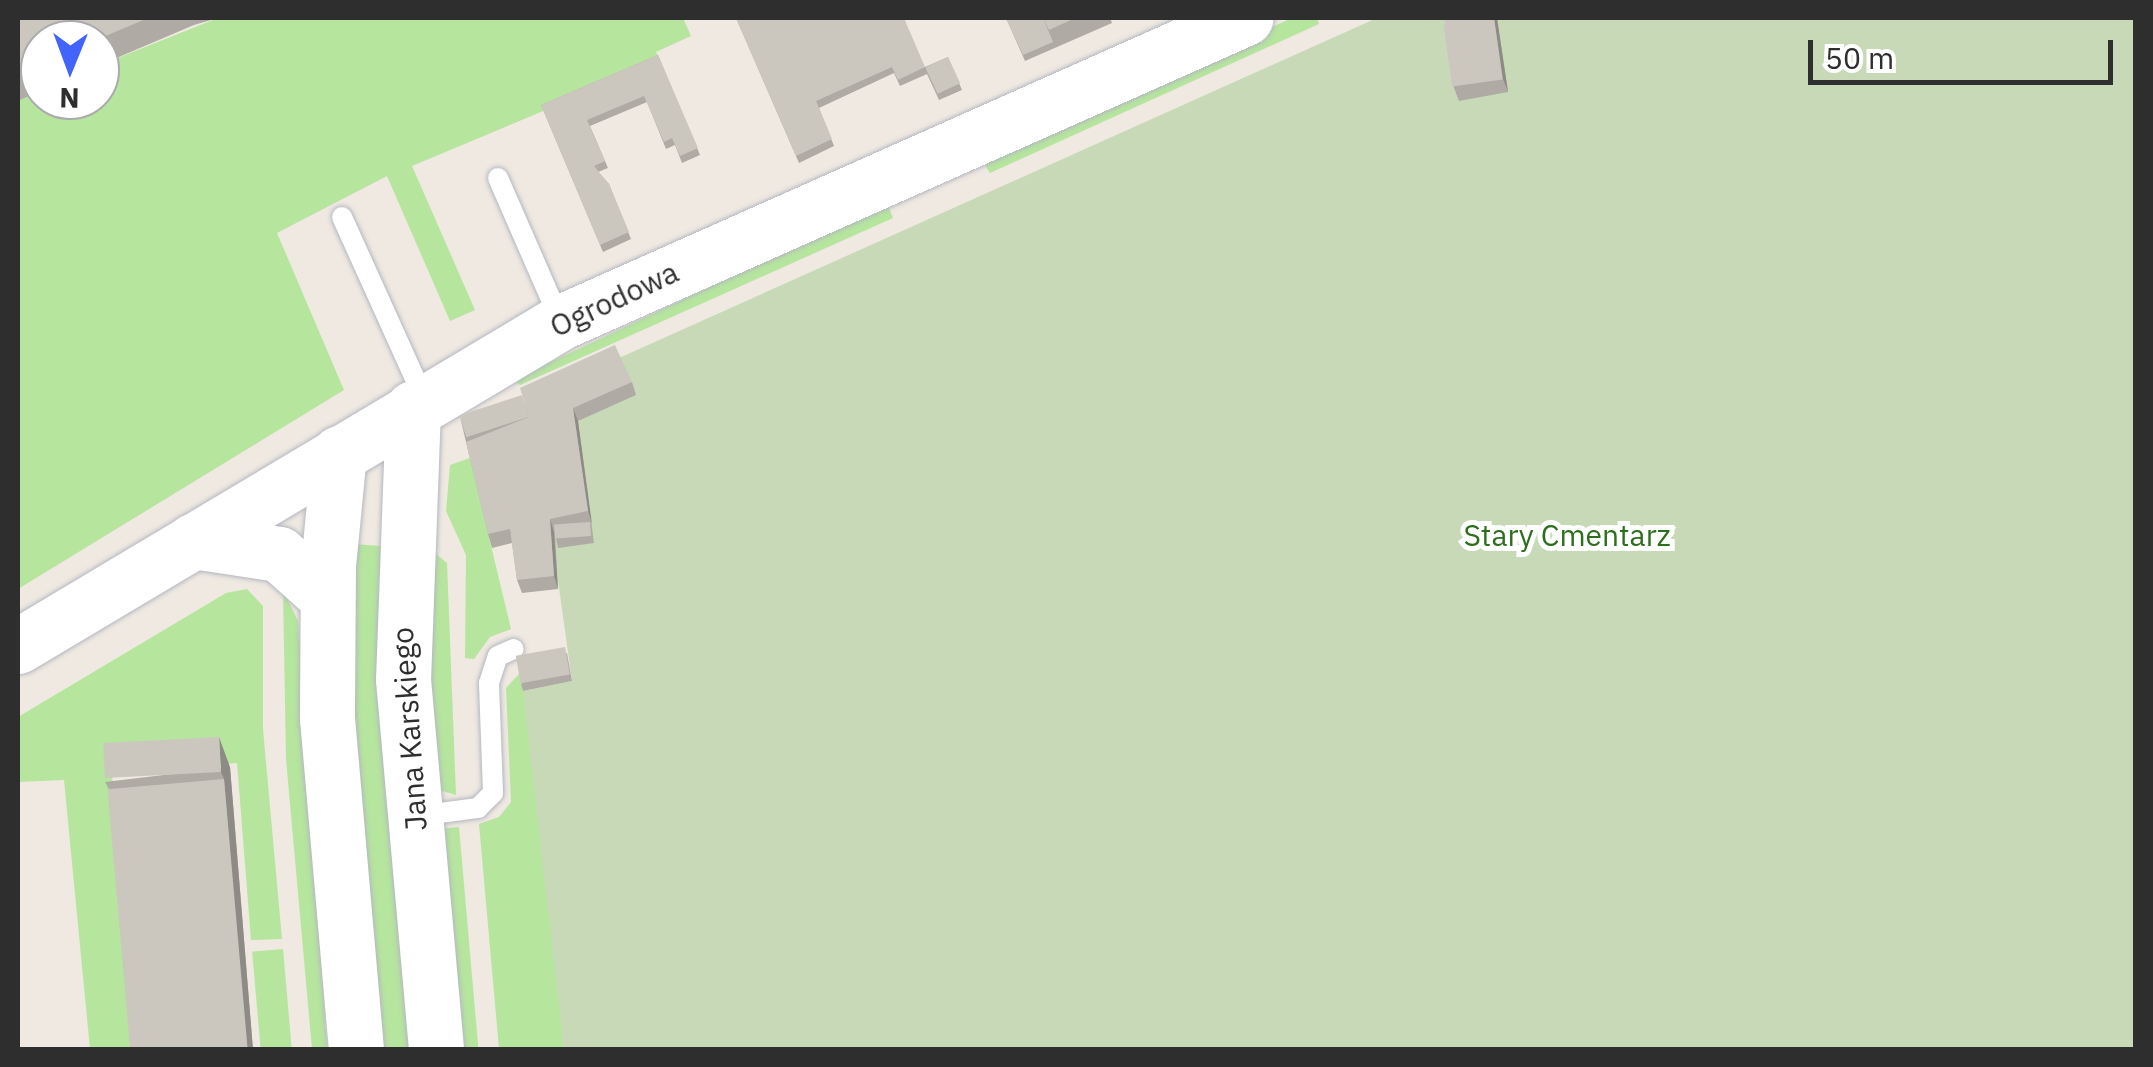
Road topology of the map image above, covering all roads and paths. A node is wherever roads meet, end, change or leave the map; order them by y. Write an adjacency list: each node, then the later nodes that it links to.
1 (1245, 18): 4 (main road, Ogrodowa)
2 (498, 178): 4 (lane)
3 (342, 217): 5 (lane)
4 (561, 322): 5 (main road, Ogrodowa)
5 (419, 405): 6 (main road, Ogrodowa); 11 (main road, Jana Karskiego)
6 (339, 453): 7 (main road, Ogrodowa); 8 (main road)
7 (193, 541): 8 (main road); 9 (main road, Ogrodowa)
8 (326, 596): 12 (main road)
9 (18, 646)
10 (514, 649): 11 (lane)
11 (415, 816): 13 (main road, Jana Karskiego)
12 (356, 1050)
13 (436, 1050)

